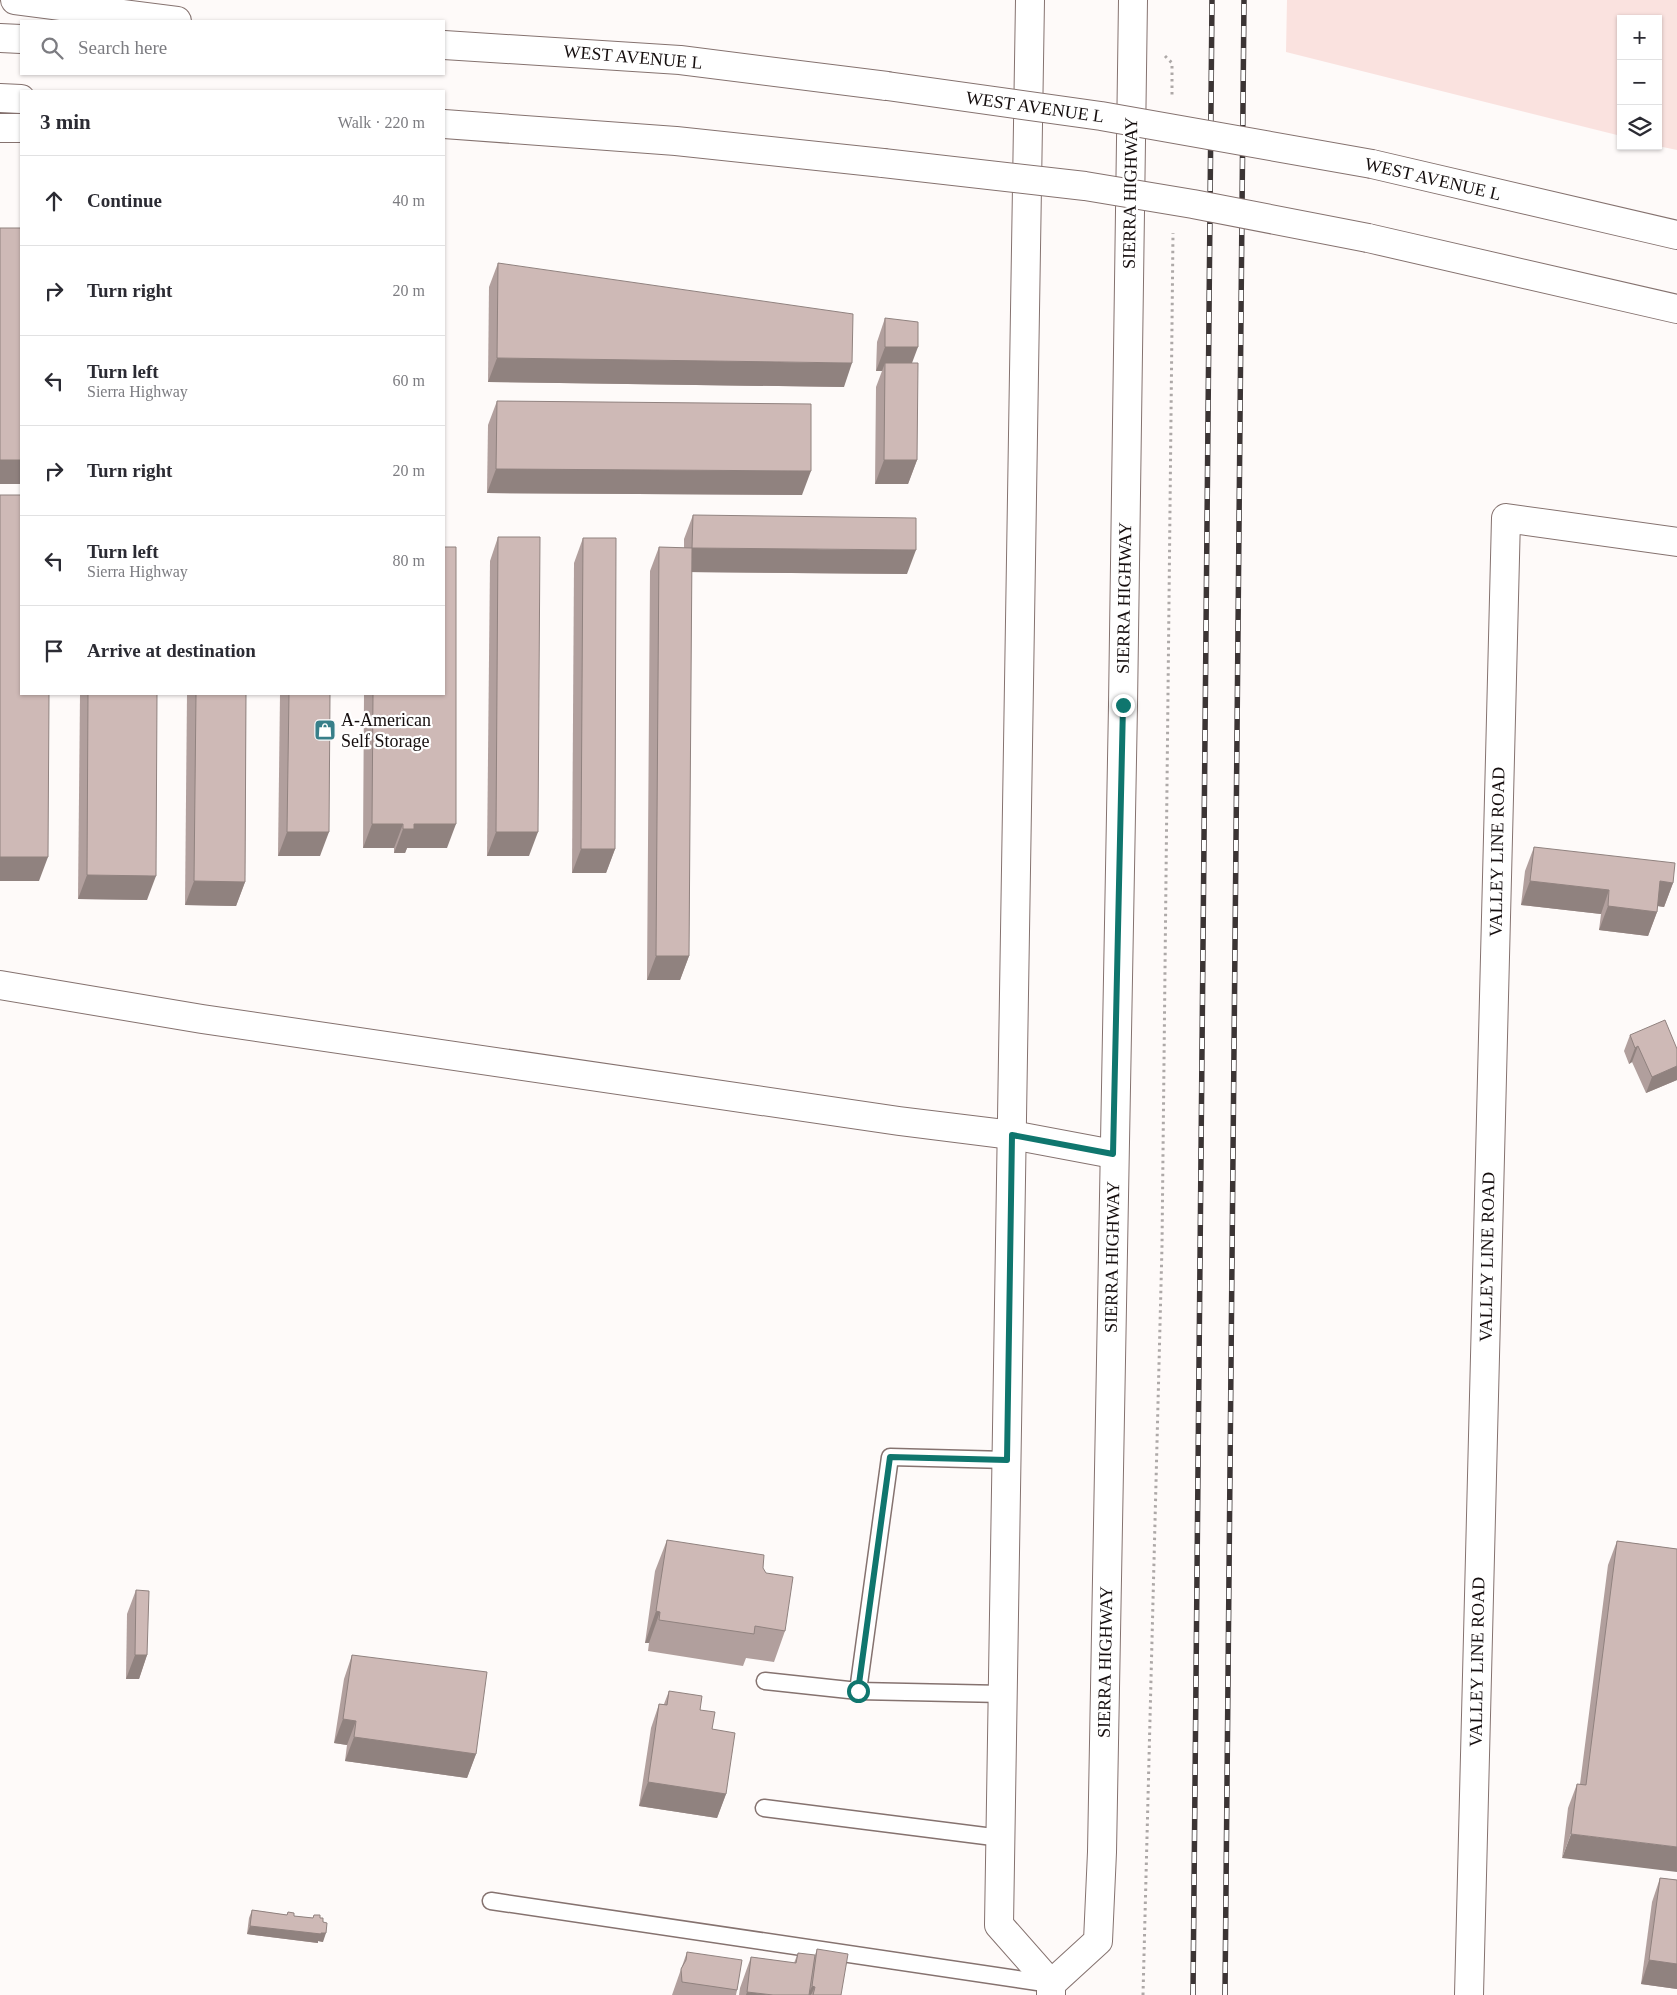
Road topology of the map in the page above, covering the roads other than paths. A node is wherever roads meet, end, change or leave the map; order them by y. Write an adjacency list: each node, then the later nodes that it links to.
1 (15, 0): 4 (main road)
2 (1030, 0): 17 (main road)
3 (1133, 0): 18 (main road, SIERRA HIGHWAY)
4 (169, 20)
5 (0, 38): 6 (main road)
6 (20, 39)
7 (445, 45): 13 (main road, WEST AVENUE L, bridge)
8 (0, 98): 9 (main road)
9 (20, 99)
10 (445, 124): 14 (main road, bridge)
11 (0, 128): 12 (main road)
12 (20, 128)
13 (1677, 235)
14 (1677, 309)
15 (1677, 542): 27 (main road, VALLEY LINE ROAD)
16 (0, 985): 17 (main road)
17 (1012, 1135): 18 (main road); 19 (main road)
18 (1113, 1154): 26 (main road, SIERRA HIGHWAY)
19 (1007, 1460): 21 (lane); 22 (main road)
20 (765, 1681): 21 (lane)
21 (858, 1691): 22 (lane)
22 (1003, 1694): 24 (main road)
23 (764, 1808): 24 (lane)
24 (1001, 1838): 26 (main road)
25 (491, 1901): 26 (lane)
26 (1051, 1990)
27 (1469, 1995)

